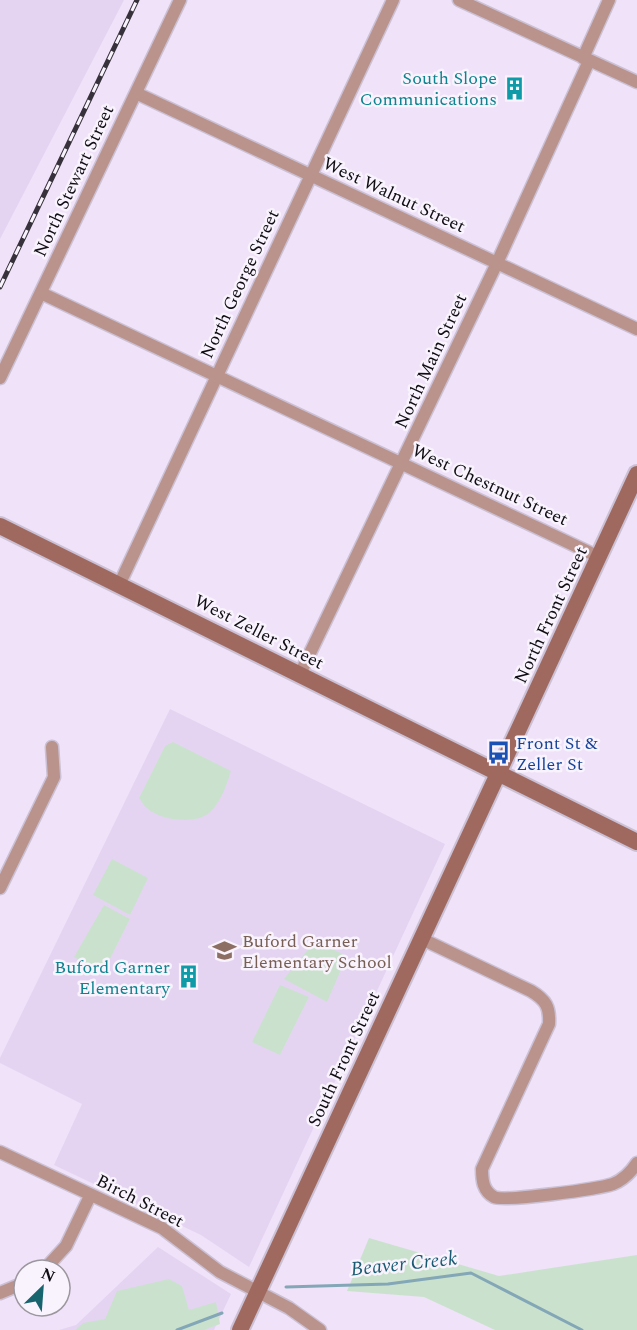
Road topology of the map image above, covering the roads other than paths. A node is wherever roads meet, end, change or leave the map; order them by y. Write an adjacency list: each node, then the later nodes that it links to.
1 (180, 0): 7 (street, North Stewart Street)
2 (393, 0): 8 (street, North George Street)
3 (459, 0): 5 (street)
4 (609, 0): 5 (street, North Main Street)
5 (586, 59): 6 (street); 9 (street, North Main Street)
6 (637, 82)
7 (136, 93): 8 (street, West Walnut Street); 10 (street, North Stewart Street)
8 (311, 175): 9 (street, West Walnut Street); 12 (street, North George Street)
9 (497, 263): 11 (street, West Walnut Street); 14 (street, North Main Street)
10 (41, 293): 12 (street, West Chestnut Street); 13 (street, North Stewart Street)
11 (637, 329)
12 (218, 376): 14 (street, West Chestnut Street); 18 (street, North George Street)
13 (0, 378)
14 (402, 463): 17 (street, West Chestnut Street); 19 (street, North Main Street)
15 (636, 479): 17 (street, North Front Street)
16 (0, 526): 18 (street, West Zeller Street)
17 (599, 556): 21 (street, North Front Street)
18 (120, 584): 19 (street, West Zeller Street)
19 (300, 675): 21 (street, West Zeller Street)
20 (52, 747): 23 (street)
21 (500, 773): 22 (street, West Zeller Street); 24 (street, South Front Street)
22 (637, 842)
23 (0, 888)
24 (422, 939): 26 (street); 29 (street, South Front Street)
25 (0, 1152): 27 (street, Birch Street)
26 (637, 1163)
27 (90, 1196): 28 (street); 29 (street, Birch Street)
28 (55, 1258)
29 (258, 1291): 30 (street, South Front Street); 31 (street, Birch Street)
30 (240, 1330)
31 (320, 1330)

